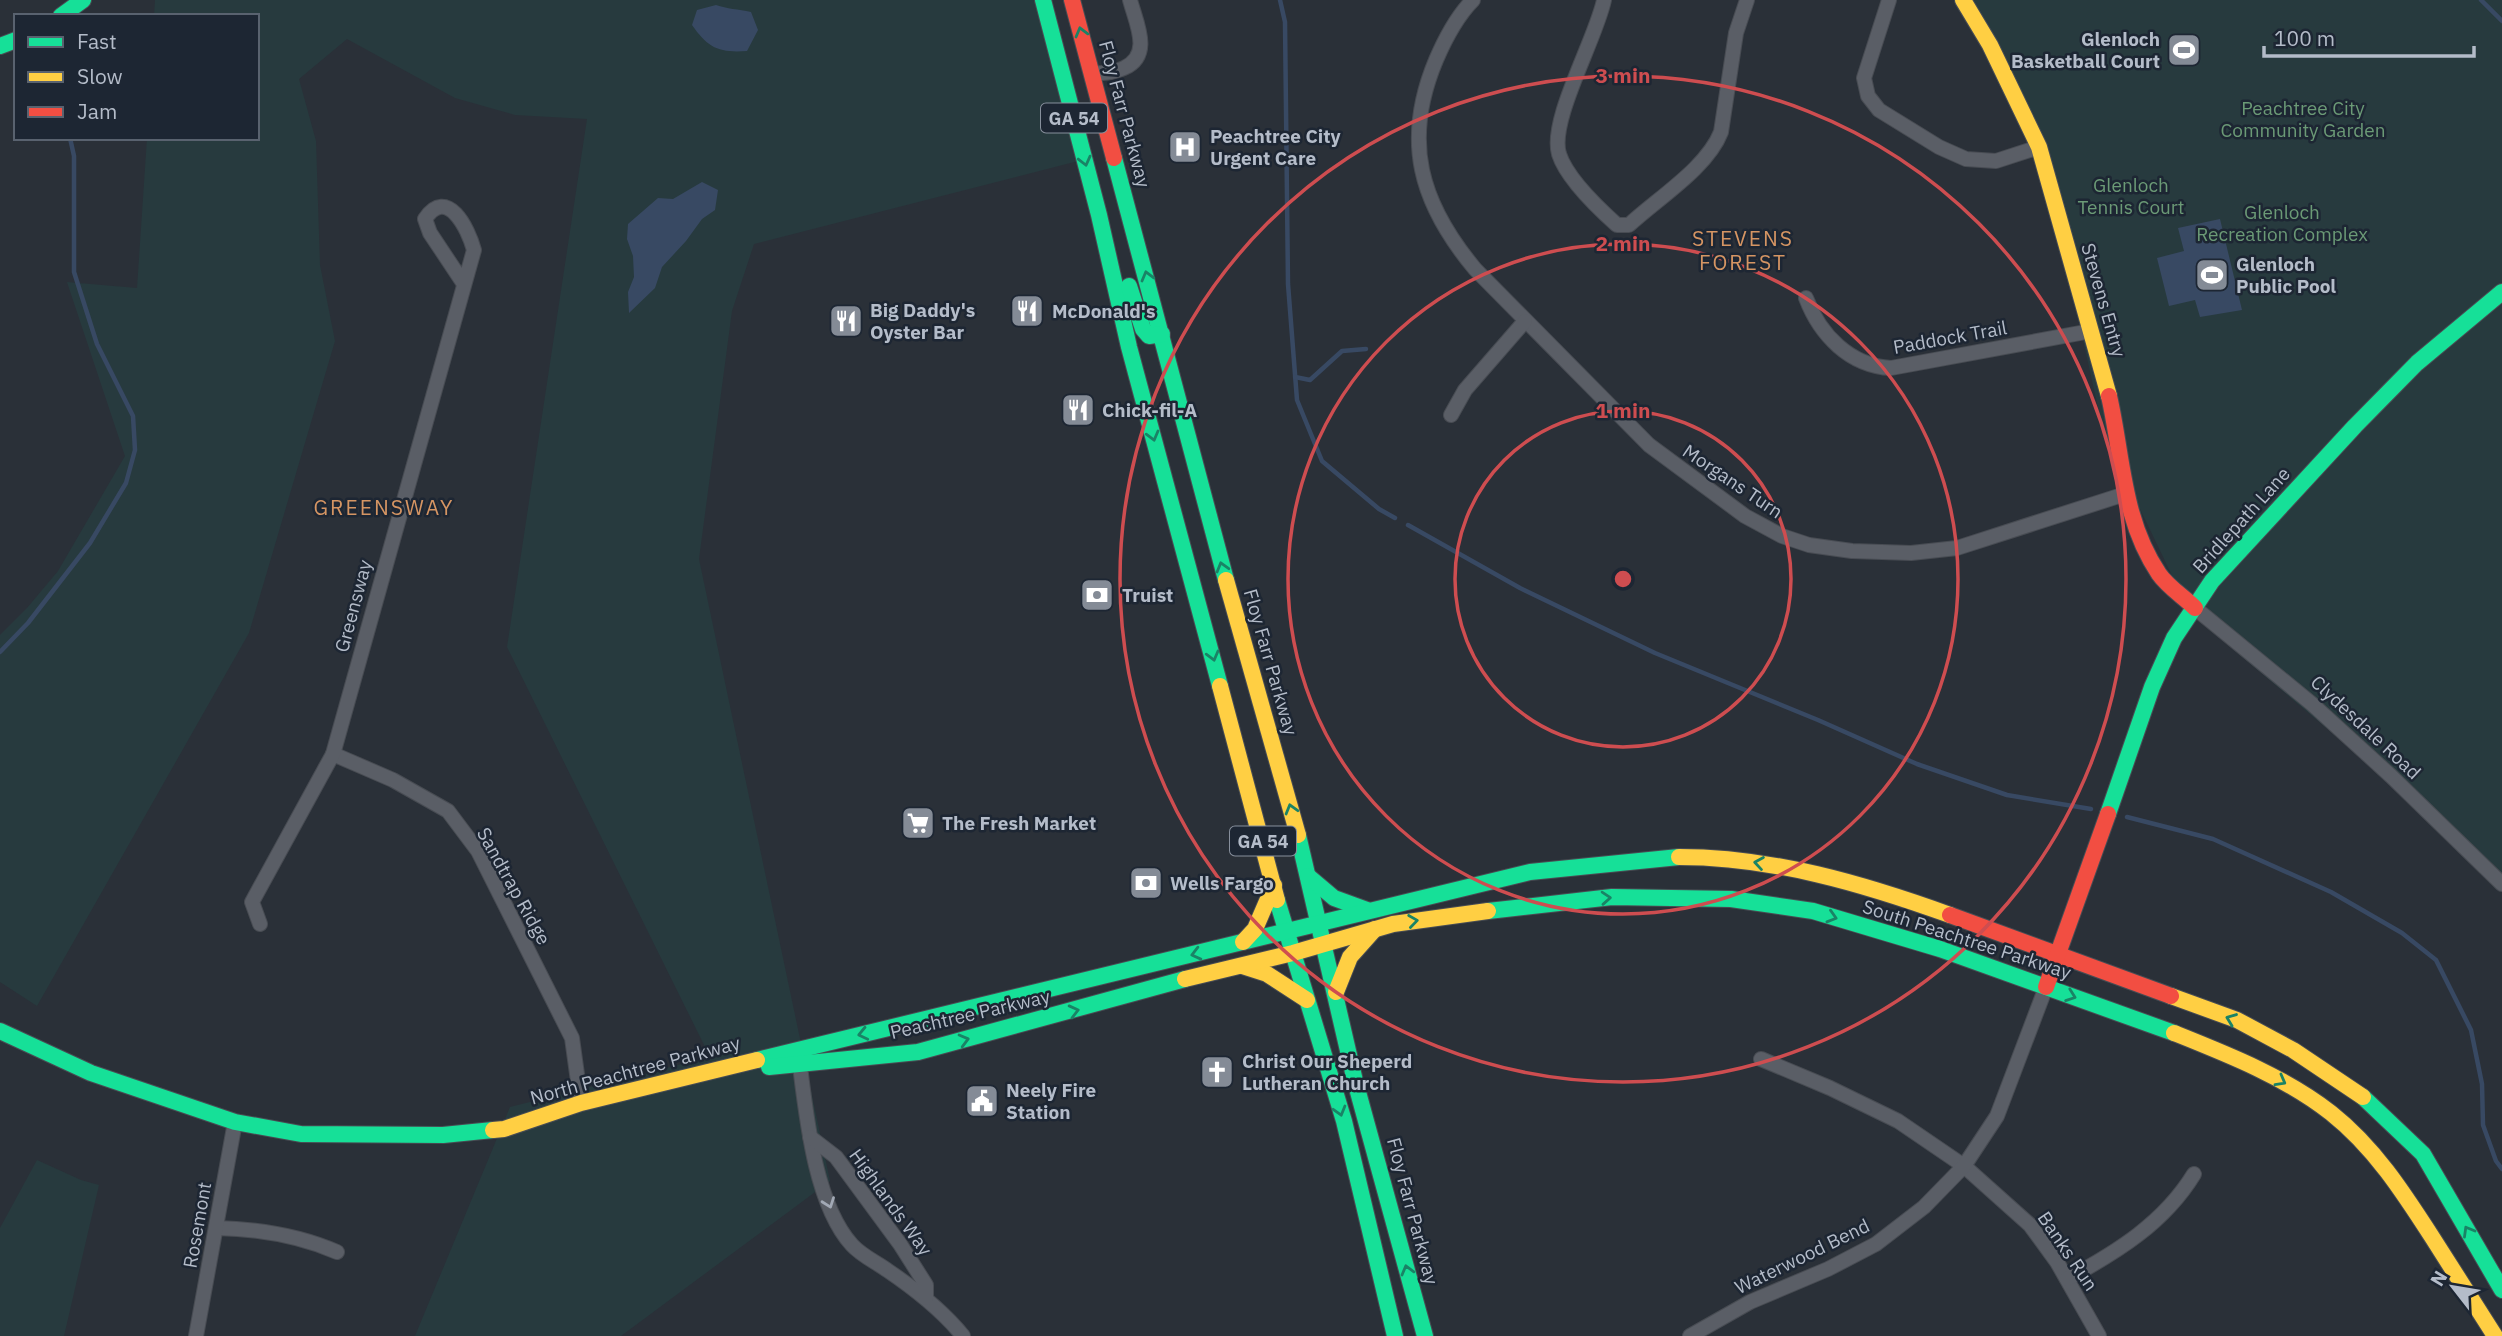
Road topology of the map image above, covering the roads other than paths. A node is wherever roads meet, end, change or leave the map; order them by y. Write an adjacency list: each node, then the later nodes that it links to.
1 (83, 0): 10 (main road)
2 (1044, 0): 13 (main road, GA 54, one-way to 13)
3 (1072, 0): 11 (main road, Floy Farr Parkway / GA 54, one-way to 3)
4 (1130, 0): 11 (street)
5 (1473, 0): 17 (street, Morgans Turn)
6 (1604, 0): 7 (street)
7 (1746, 0)
8 (1889, 0): 12 (street)
9 (1963, 0): 12 (main road, Stevens Entry)
10 (64, 14)
11 (1092, 73): 19 (main road, Floy Farr Parkway / GA 54, one-way to 11)
12 (2039, 147): 18 (main road, Stevens Entry)
13 (1102, 236): 19 (main road); 20 (main road, GA 54)
14 (464, 284): 14 (street, Greensway); 25 (street, Greensway)
15 (2502, 292): 24 (main road, Bridlepath Lane)
16 (1806, 298): 18 (street, Paddock Trail)
17 (1525, 321): 21 (street); 22 (street, Morgans Turn)
18 (2091, 331): 22 (main road, Stevens Entry)
19 (1162, 334): 23 (main road, Floy Farr Parkway / GA 54)
20 (1129, 347): 23 (main road); 28 (main road, GA 54, one-way to 28)
21 (1451, 415)
22 (2125, 494): 24 (main road, Stevens Entry)
23 (1202, 498): 26 (main road, Floy Farr Parkway / GA 54, one-way to 23)
24 (2195, 608): 27 (street, Clydesdale Road); 37 (main road, Bridlepath Lane)
25 (332, 754): 31 (street, Greensway); 47 (street, Sandtrap Ridge)
26 (1308, 876): 29 (main road); 30 (main road, Floy Farr Parkway / GA 54)
27 (2502, 884)
28 (1274, 885): 33 (main road, GA 54); 34 (main road)
29 (1367, 911): 30 (main road); 37 (main road, South Peachtree Parkway, one-way to 29)
30 (1318, 923): 33 (main road); 35 (main road, Floy Farr Parkway / GA 54)
31 (260, 924)
32 (1376, 929): 35 (main road, South Peachtree Parkway); 40 (main road, South Peachtree Parkway, one-way to 40); 41 (main road)
33 (1286, 932): 34 (main road, North Peachtree Parkway); 36 (main road, GA 54)
34 (1243, 942): 39 (main road, North Peachtree Parkway, one-way to 39)
35 (1324, 945): 36 (main road, South Peachtree Parkway); 41 (main road, Floy Farr Parkway / GA 54)
36 (1293, 953): 38 (main road); 43 (main road, GA 54)
37 (2057, 955): 40 (main road, Bridlepath Lane); 55 (main road, South Peachtree Parkway, one-way to 37)
38 (1242, 966): 42 (main road); 43 (main road)
39 (1120, 972): 42 (street); 45 (main road, North Peachtree Parkway, one-way to 45)
40 (2046, 987): 50 (street, Waterwood Bend); 63 (main road, South Peachtree Parkway, one-way to 63)
41 (1335, 995): 60 (main road, Floy Farr Parkway / GA 54, one-way to 41)
42 (1129, 996): 45 (main road, Peachtree Parkway, one-way to 42)
43 (1307, 1000): 59 (main road, GA 54, one-way to 59)
44 (0, 1031): 48 (main road, North Peachtree Parkway)
45 (799, 1057): 47 (main road, North Peachtree Parkway); 49 (street, Highlands Way)
46 (1761, 1059): 50 (street, Banks Run)
47 (581, 1103): 48 (main road, North Peachtree Parkway)
48 (235, 1122): 52 (street, Rosemont)
49 (810, 1138): 56 (street, Highlands Way); 56 (street, Highlands Way, one-way to 56)
50 (1964, 1166): 54 (street, Banks Run); 61 (street, Waterwood Bend)
51 (2194, 1174): 54 (street)
52 (217, 1228): 53 (street); 57 (street, Rosemont)
53 (337, 1252)
54 (2067, 1279): 62 (street, Banks Run)
55 (2502, 1290)
56 (926, 1298): 58 (street, Highlands Way)
57 (196, 1336)
58 (964, 1336)
59 (1395, 1336)
60 (1425, 1336)
61 (1690, 1336)
62 (2099, 1336)
63 (2495, 1336)

